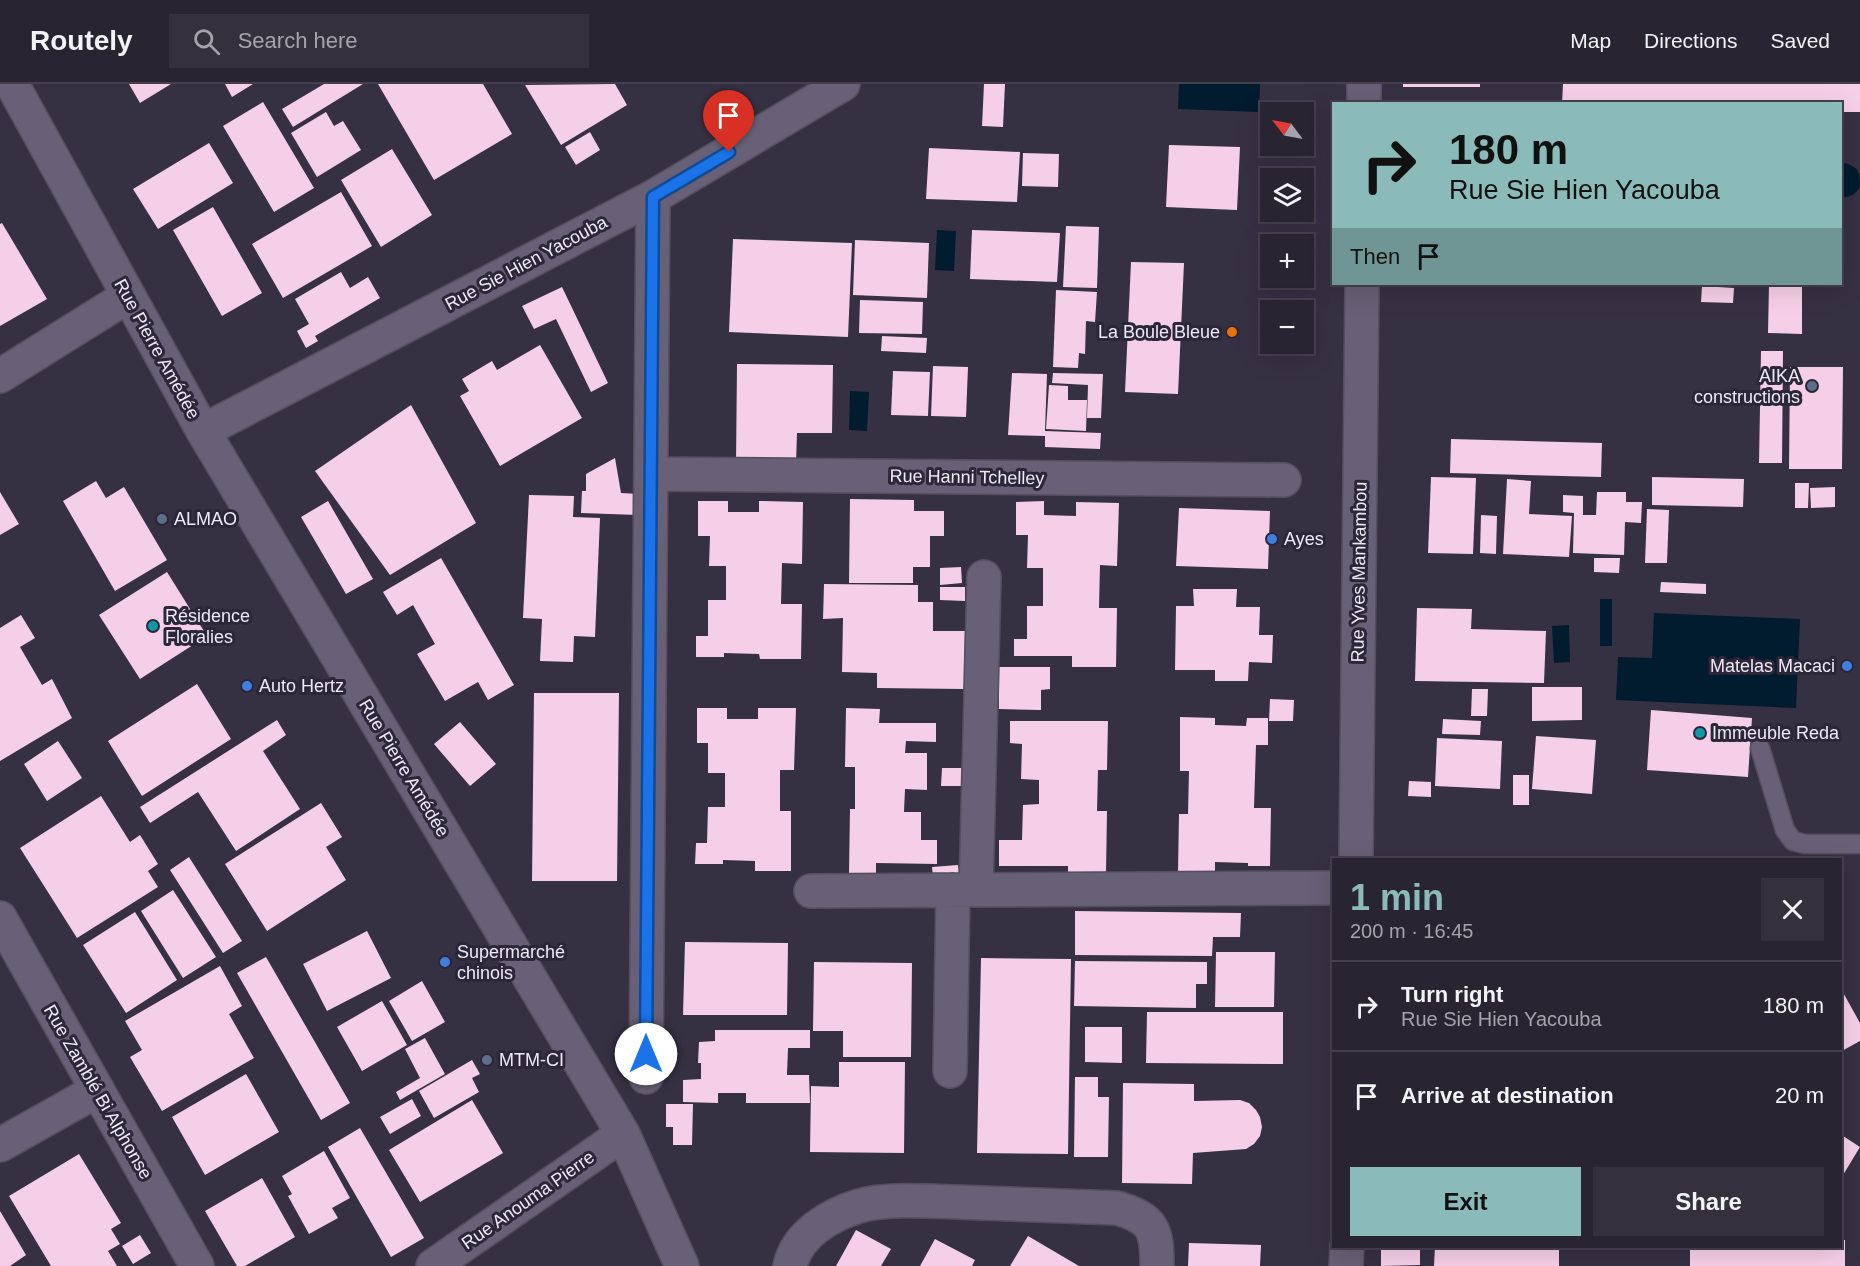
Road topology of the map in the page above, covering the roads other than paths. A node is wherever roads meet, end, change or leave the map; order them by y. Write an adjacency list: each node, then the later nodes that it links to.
1 (12, 84): 7 (street, Rue Pierre Amédée)
2 (843, 84): 5 (street, Rue Sie Hien Yacouba)
3 (1364, 84): 4 (street)
4 (1364, 102)
5 (653, 197): 9 (street, Rue Sie Hien Yacouba); 10 (street)
6 (1362, 285): 15 (street, Rue Yves Mankambou)
7 (128, 296): 8 (street); 9 (street, Rue Pierre Amédée)
8 (0, 376)
9 (203, 431): 23 (street, Rue Pierre Amédée)
10 (651, 474): 11 (street, Rue Hanni Tchelley); 21 (street)
11 (1284, 480)
12 (984, 577): 17 (street)
13 (1760, 748): 14 (lane)
14 (1860, 844)
15 (1356, 858)
16 (1332, 888): 17 (street)
17 (964, 890): 18 (street); 20 (street)
18 (811, 891)
19 (0, 918): 22 (street, Rue Zamblé Bi Alphonse)
20 (950, 1071)
21 (646, 1077)
22 (96, 1091): 24 (street); 26 (street, Rue Zamblé Bi Alphonse)
23 (623, 1134): 27 (street, Rue Anouma Pierre); 28 (street, Rue Pierre Amédée)
24 (0, 1145)
25 (1347, 1248): 31 (street)
26 (197, 1266)
27 (434, 1266)
28 (682, 1266)
29 (790, 1266): 30 (street)
30 (1157, 1266)
31 (1346, 1266)

